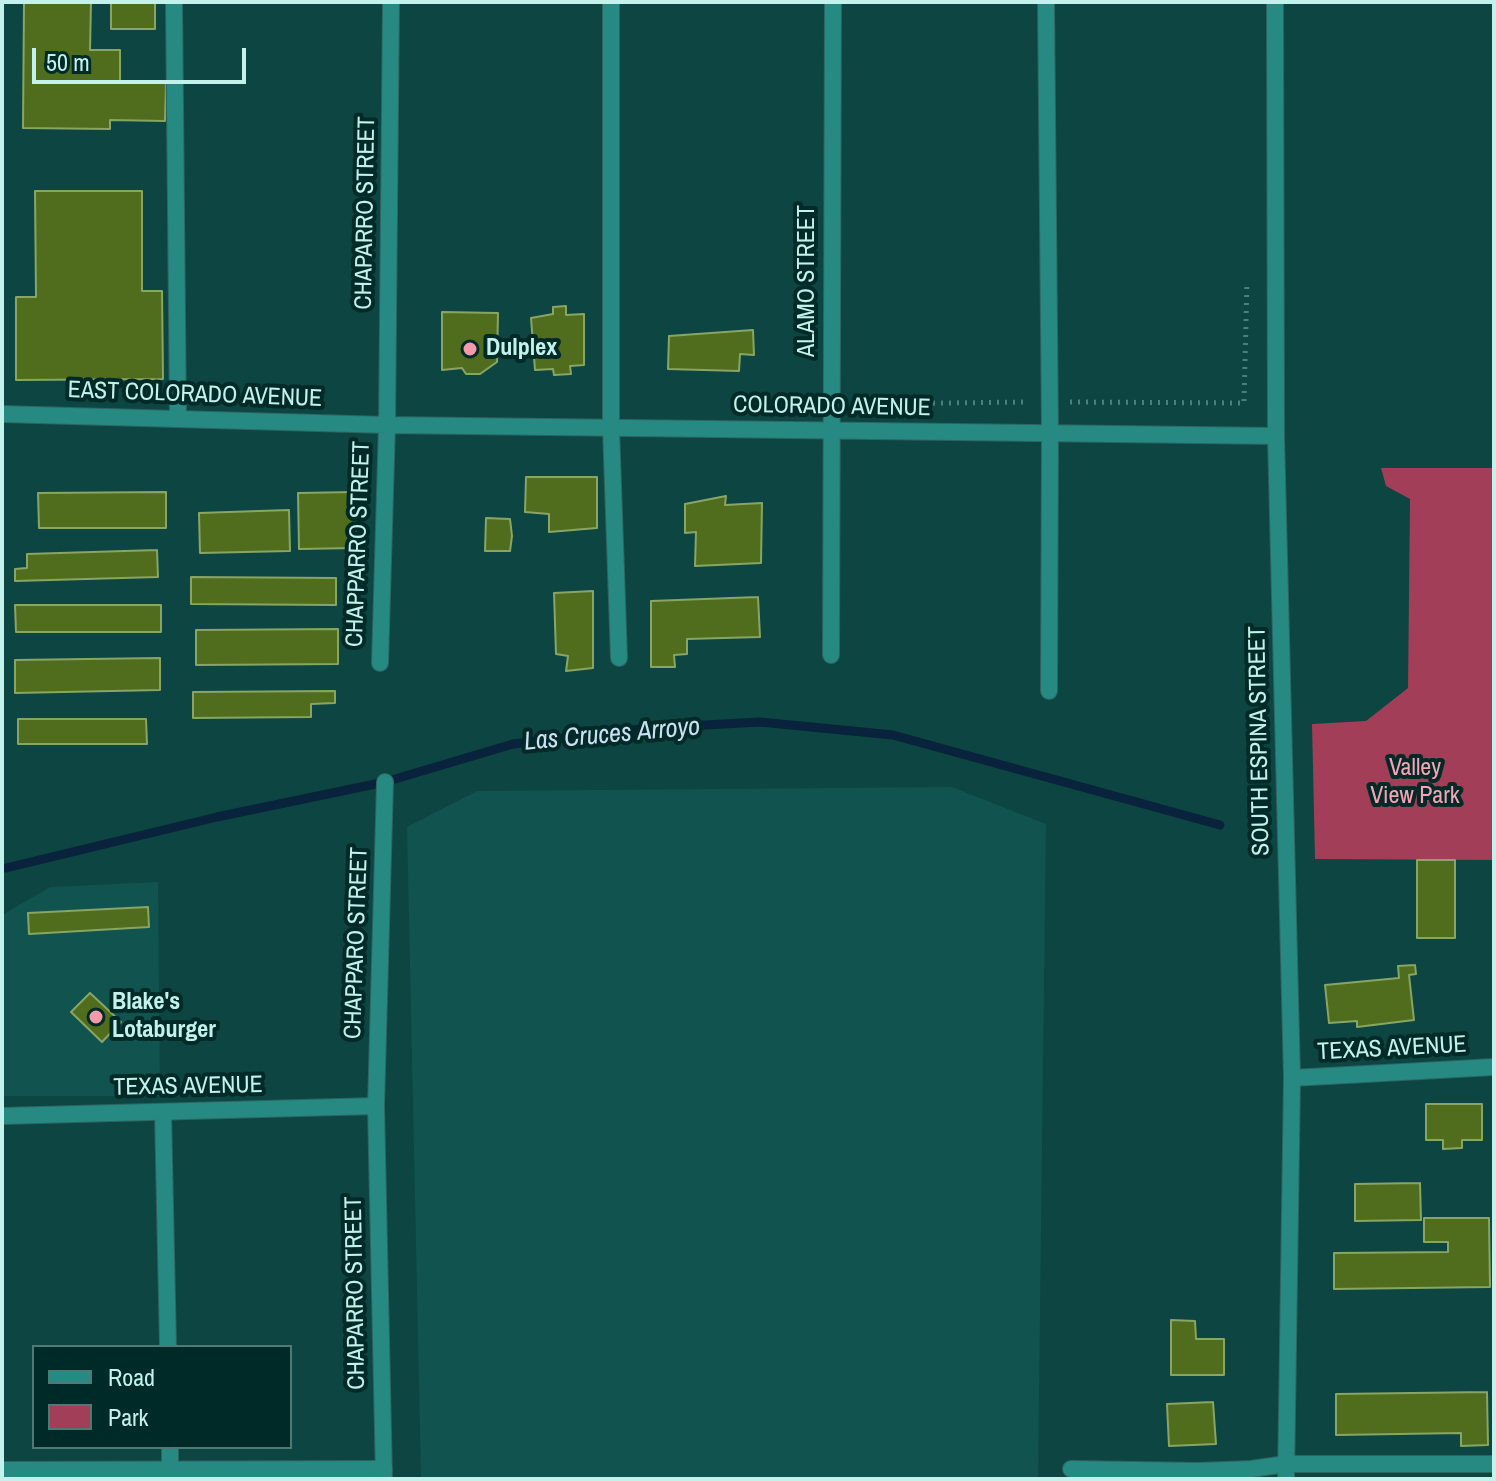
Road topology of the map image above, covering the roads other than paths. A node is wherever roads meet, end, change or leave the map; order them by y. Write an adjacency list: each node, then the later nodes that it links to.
1 (174, 2): 8 (street)
2 (391, 2): 9 (street, CHAPARRO STREET)
3 (611, 2): 10 (street)
4 (833, 2): 11 (street, ALAMO STREET)
5 (1046, 2): 12 (street)
6 (1275, 2): 13 (street, SOUTH ESPINA STREET)
7 (2, 414): 8 (street, EAST COLORADO AVENUE)
8 (178, 419): 9 (street, EAST COLORADO AVENUE)
9 (387, 425): 10 (street, COLORADO AVENUE); 16 (street, CHAPPARRO STREET)
10 (611, 428): 11 (street, COLORADO AVENUE); 15 (street)
11 (832, 431): 12 (street, COLORADO AVENUE); 14 (street, ALAMO STREET)
12 (1050, 433): 13 (street, COLORADO AVENUE); 17 (street)
13 (1276, 436): 20 (street, SOUTH ESPINA STREET)
14 (831, 655)
15 (619, 658)
16 (380, 663)
17 (1049, 691)
18 (385, 782): 21 (street, CHAPPARO STREET)
19 (1494, 1067): 20 (street, TEXAS AVENUE)
20 (1292, 1078): 30 (street, SOUTH ESPINA STREET)
21 (376, 1106): 22 (street, TEXAS AVENUE); 31 (street, CHAPARRO STREET)
22 (163, 1112): 23 (street, TEXAS AVENUE); 24 (street)
23 (2, 1116)
24 (168, 1345)
25 (170, 1449): 29 (street)
26 (1494, 1464): 30 (street)
27 (1071, 1469): 30 (street)
28 (2, 1470): 29 (street)
29 (170, 1470): 31 (street)
30 (1286, 1472)
31 (384, 1474)

